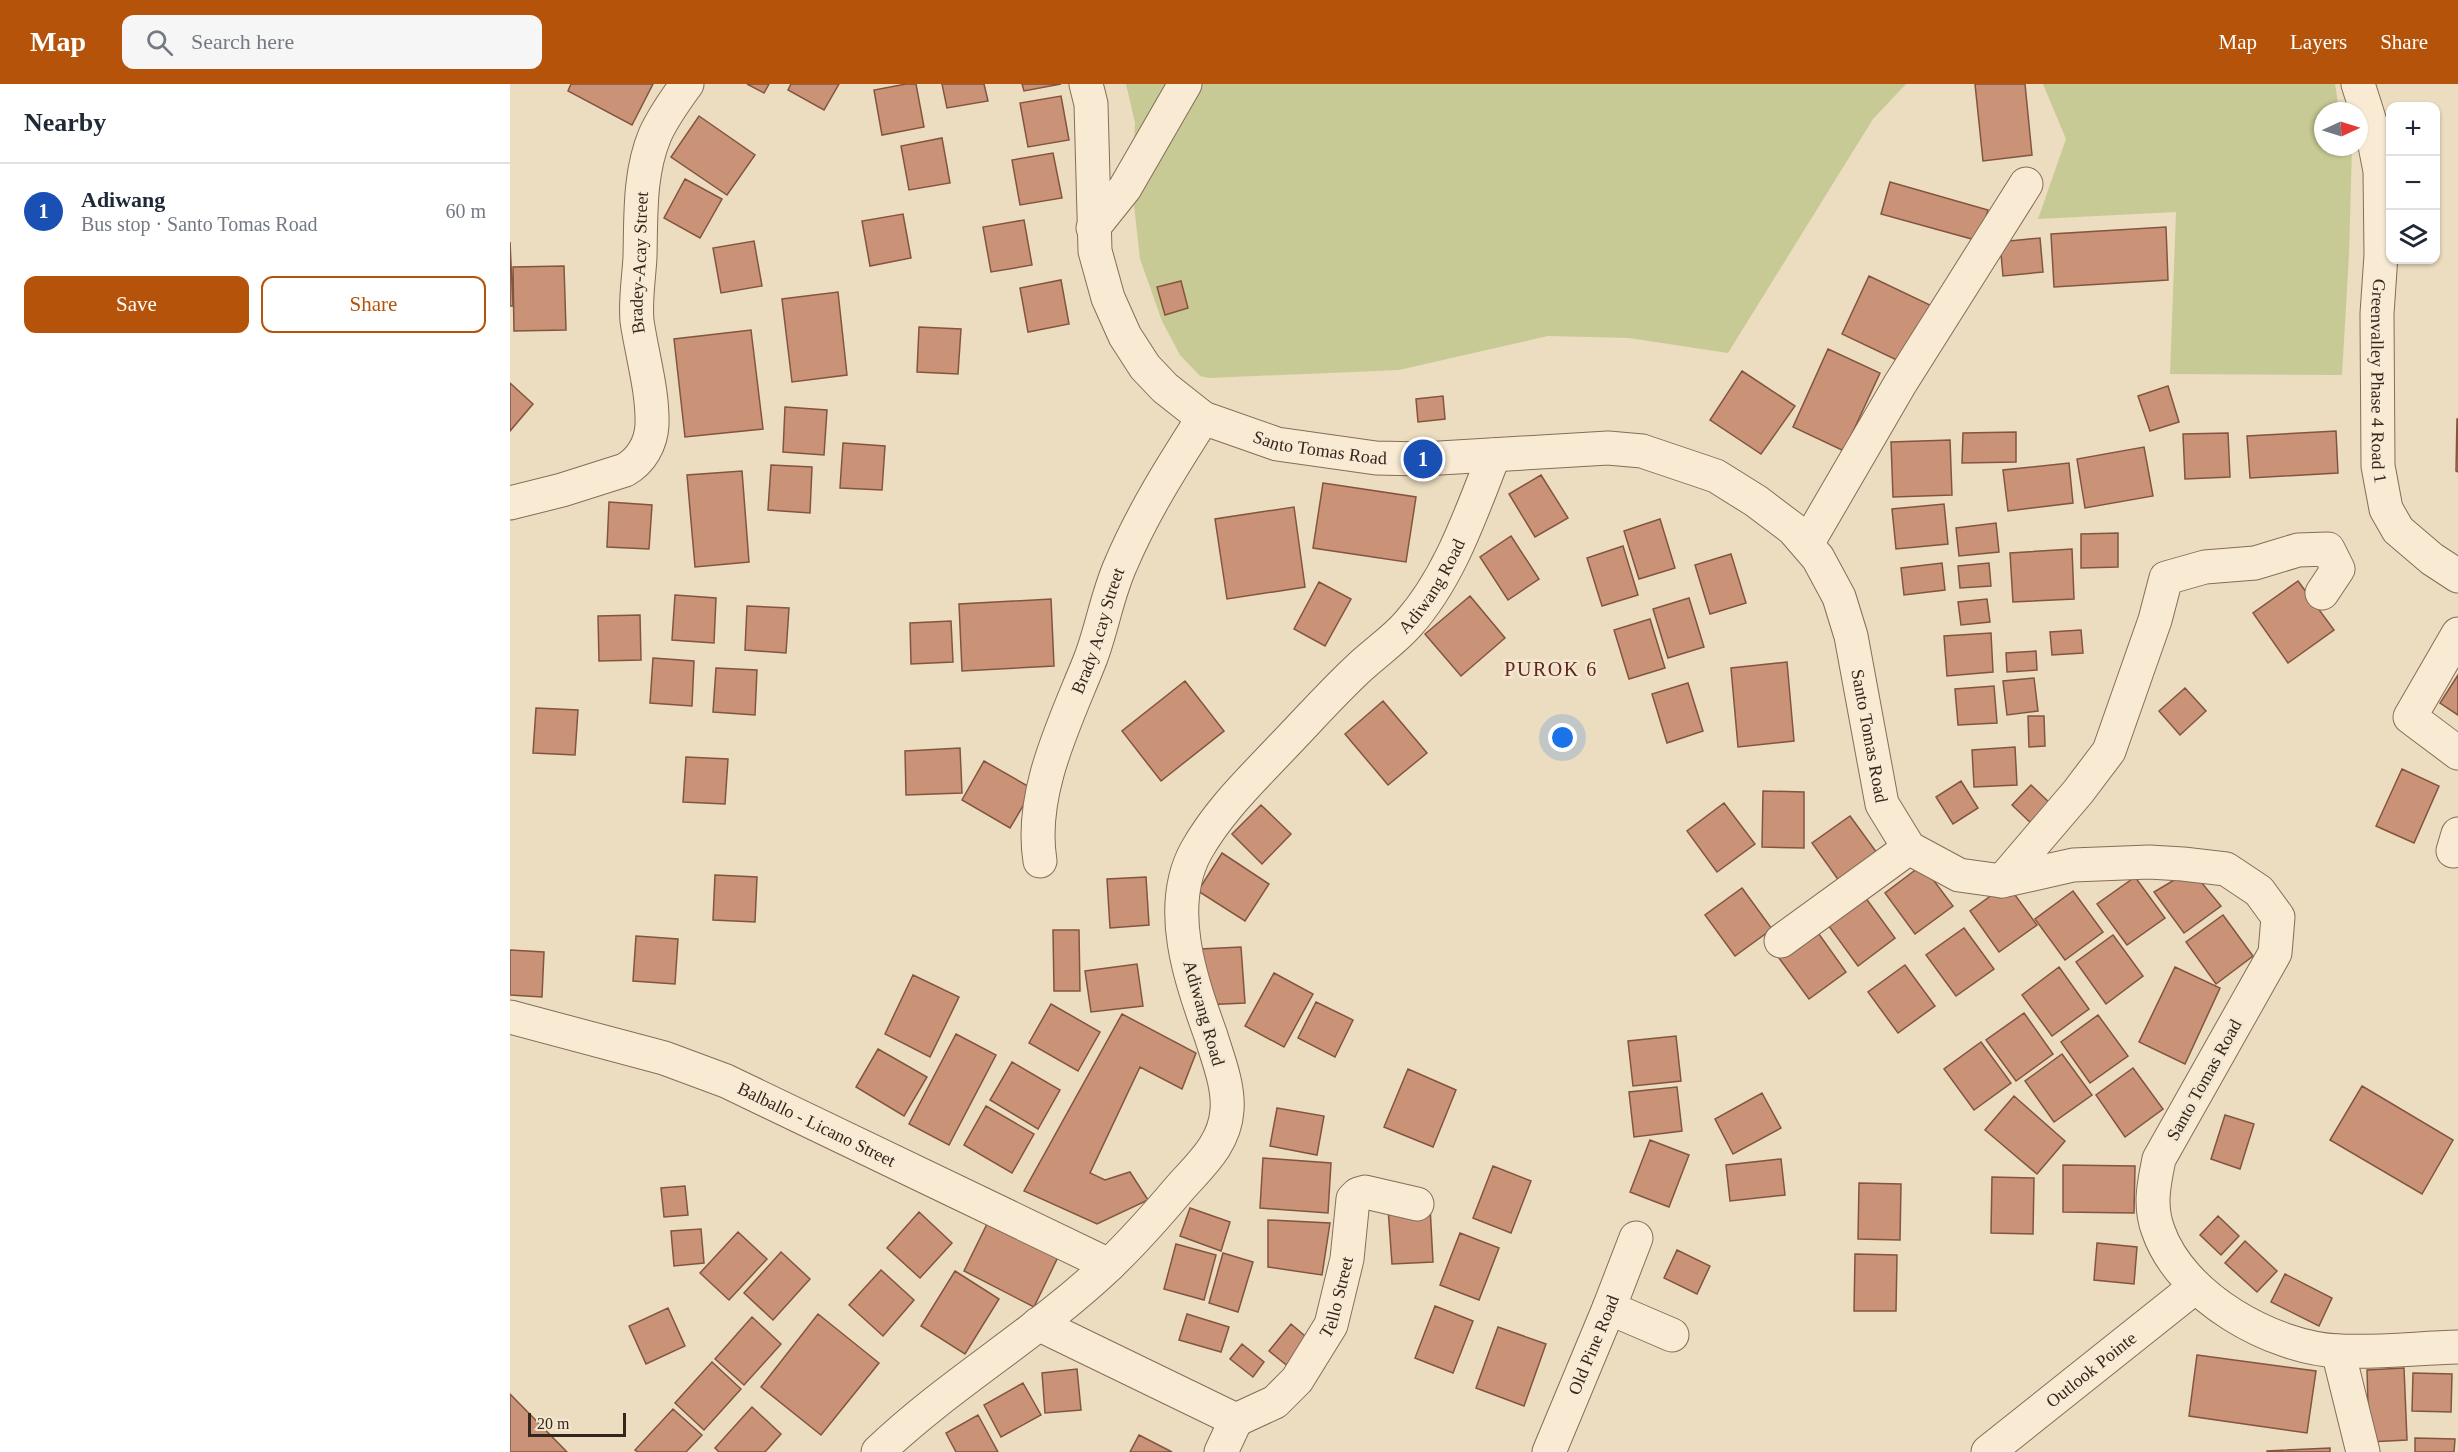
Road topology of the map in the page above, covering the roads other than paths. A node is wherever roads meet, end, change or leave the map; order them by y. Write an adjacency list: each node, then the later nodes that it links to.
1 (687, 84): 9 (street, Bradey-Acay Street)
2 (1086, 84): 6 (street, Santo Tomas Road)
3 (1185, 84): 6 (street)
4 (2358, 84): 11 (street, Greenvalley Phase 4 Road 1)
5 (2026, 184): 10 (street)
6 (1093, 228): 7 (street, Santo Tomas Road)
7 (1203, 418): 8 (street, Santo Tomas Road); 16 (street, Brady Acay Street)
8 (1494, 455): 10 (street, Santo Tomas Road); 22 (street, Adiwang Road)
9 (512, 507)
10 (1807, 544): 15 (street, Santo Tomas Road)
11 (2458, 576)
12 (2322, 593): 17 (street)
13 (2458, 634): 14 (street)
14 (2458, 753)
15 (1909, 848): 17 (street, Santo Tomas Road); 18 (street)
16 (1040, 861)
17 (2002, 881): 23 (street, Santo Tomas Road)
18 (1781, 941)
19 (510, 1017): 22 (street, Balballo - Licano Street)
20 (1417, 1204): 29 (street, Tello Street)
21 (1636, 1238): 24 (street, Old Pine Road)
22 (1109, 1265): 25 (street, Adiwang Road)
23 (2195, 1287): 28 (street, Santo Tomas Road); 33 (street, Outlook Pointe)
24 (1609, 1308): 26 (street); 32 (street, Old Pine Road)
25 (1038, 1324): 29 (street); 30 (street, Adiwang Road)
26 (1672, 1335)
27 (2458, 1347): 28 (street, Santo Tomas Road)
28 (2338, 1351): 34 (street)
29 (1236, 1420): 31 (street)
30 (878, 1452)
31 (1221, 1452)
32 (1549, 1452)
33 (1988, 1452)
34 (2363, 1452)

